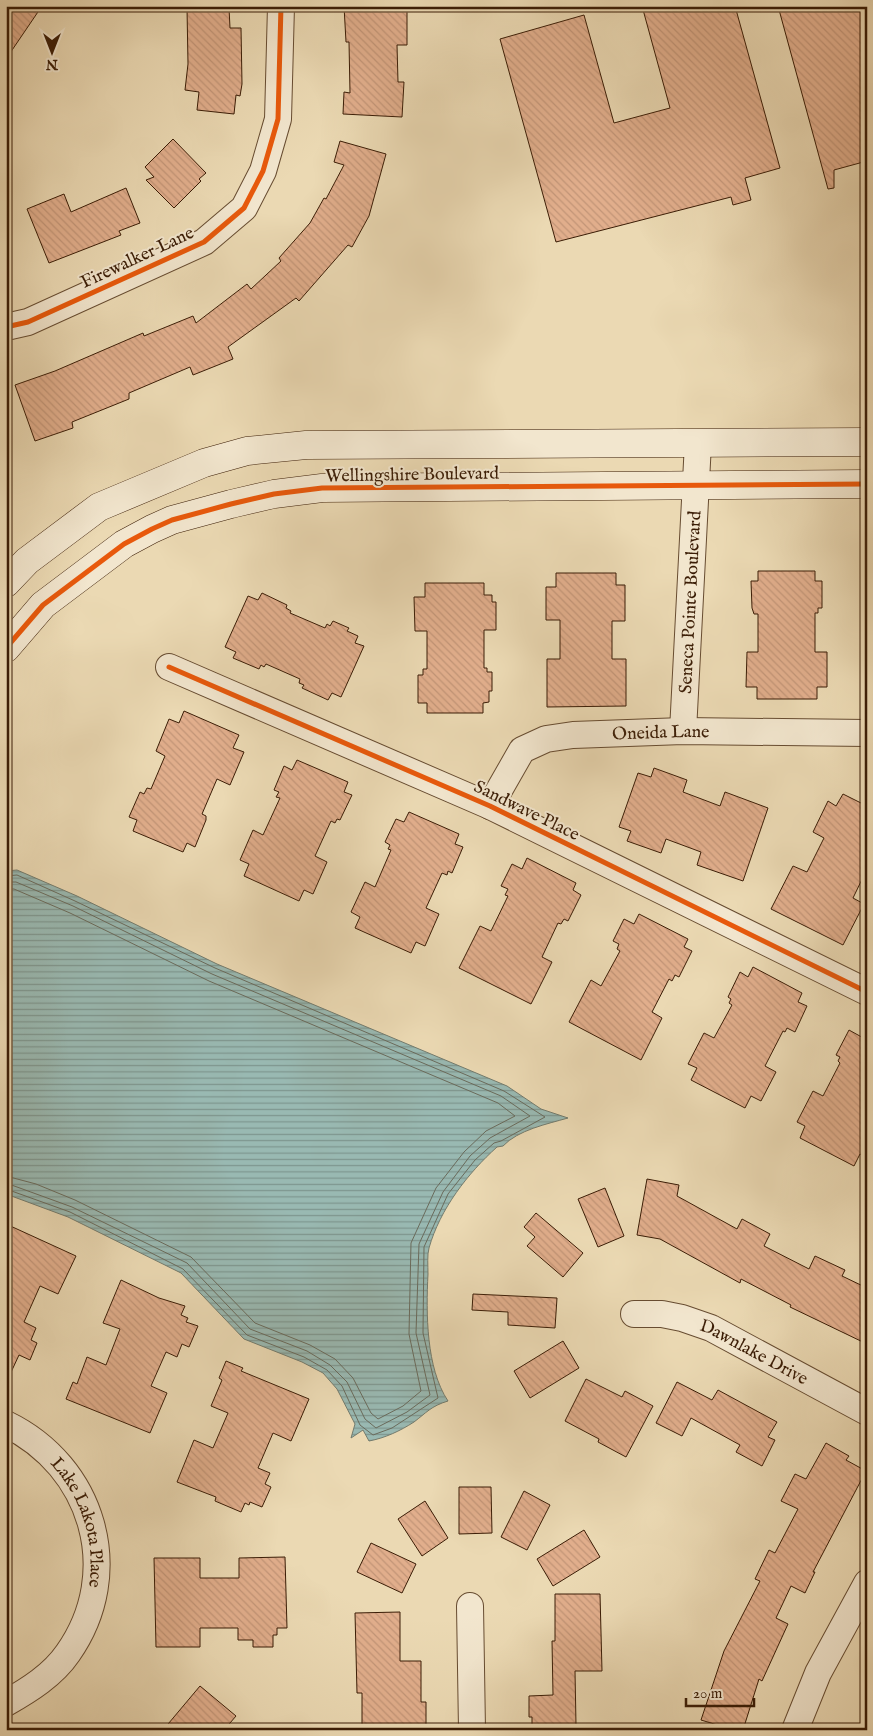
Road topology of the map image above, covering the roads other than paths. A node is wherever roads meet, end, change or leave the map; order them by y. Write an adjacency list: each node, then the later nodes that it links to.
1 (282, 6): 2 (street, Firewalker Lane)
2 (6, 327)
3 (698, 442): 4 (street, Wellingshire Boulevard); 5 (street, Seneca Pointe Boulevard); 7 (street, Wellingshire Boulevard)
4 (867, 442)
5 (694, 484): 6 (street, Wellingshire Boulevard); 8 (street, Wellingshire Boulevard); 10 (street, Seneca Pointe Boulevard)
6 (867, 484)
7 (6, 583)
8 (6, 648)
9 (169, 667): 12 (street, Sandwave Place)
10 (683, 731): 11 (street, Oneida Lane); 12 (street, Oneida Lane)
11 (867, 733)
12 (490, 806): 13 (street, Sandwave Place)
13 (867, 992)
14 (634, 1314): 15 (street, Dawnlake Drive)
15 (867, 1412)
16 (6, 1424): 19 (street, Lake Lakota Place)
17 (867, 1582): 21 (street)
18 (470, 1606): 20 (street)
19 (6, 1703)
20 (472, 1730)
21 (795, 1730)

